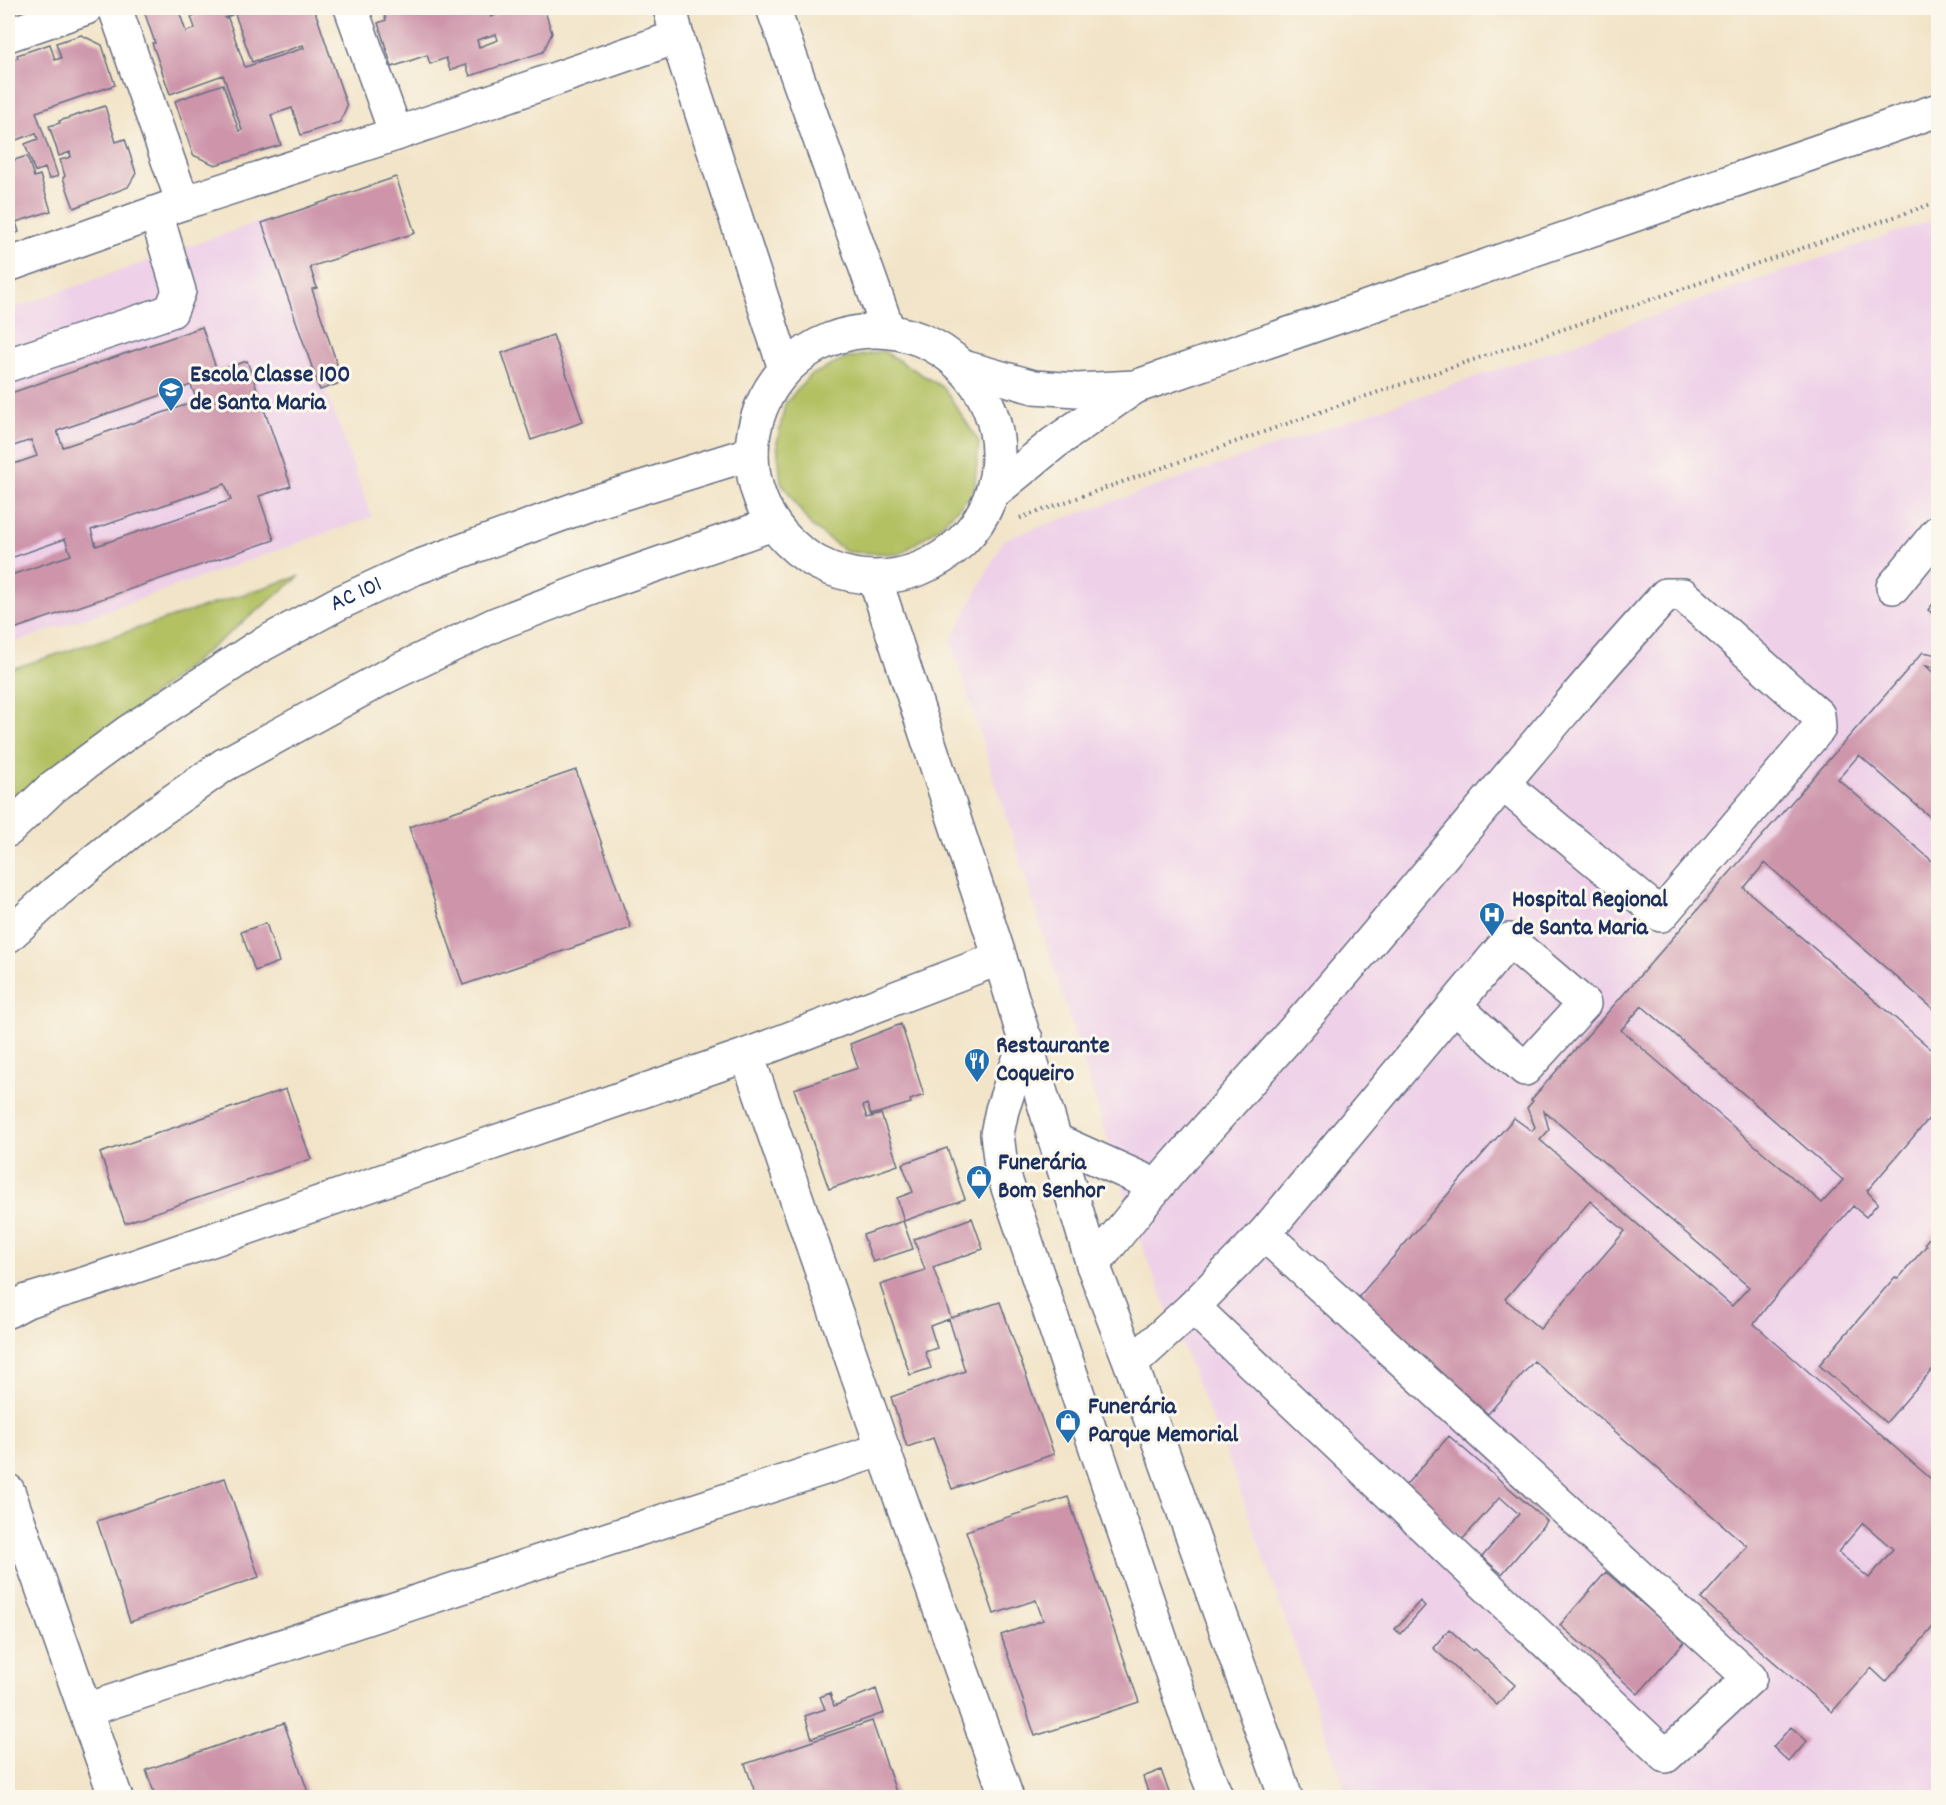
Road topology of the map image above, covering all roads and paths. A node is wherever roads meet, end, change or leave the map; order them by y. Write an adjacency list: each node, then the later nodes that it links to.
1 (86, 8): 6 (street)
2 (114, 8): 10 (street)
3 (351, 8): 8 (street)
4 (773, 8): 12 (street)
5 (674, 22): 8 (street); 15 (street)
6 (8, 35)
7 (1938, 110): 16 (street)
8 (396, 134): 10 (street)
9 (1938, 202): 19 (path)
10 (170, 208): 11 (street); 13 (street)
11 (8, 265)
12 (888, 330): 14 (street); 15 (street)
13 (8, 365)
14 (963, 367): 16 (street); 18 (street)
15 (785, 369): 17 (street)
16 (1135, 387): 18 (street)
17 (752, 453): 20 (street); 27 (street, AC 101)
18 (994, 492): 23 (street)
19 (1011, 521)
20 (773, 524): 24 (street); 28 (street)
21 (1000, 525): 23 (path)
22 (1938, 532): 25 (street)
23 (968, 537): 24 (street)
24 (875, 579): 29 (street)
25 (1893, 587)
26 (1503, 784): 26 (street); 34 (street)
27 (8, 830)
28 (8, 936)
29 (1000, 958): 31 (street); 32 (street)
30 (1455, 1006): 35 (street)
31 (1026, 1039): 33 (street); 45 (street)
32 (747, 1055): 38 (street); 40 (street)
33 (1055, 1140): 34 (street); 36 (street)
34 (1156, 1186): 36 (street)
35 (1264, 1234): 37 (street); 37 (street)
36 (1093, 1265): 39 (street)
37 (1193, 1307): 39 (street)
38 (8, 1311)
39 (1131, 1364): 46 (street)
40 (883, 1449): 42 (street); 44 (street)
41 (8, 1491): 42 (street)
42 (86, 1710): 43 (street)
43 (116, 1797)
44 (1007, 1797)
45 (1217, 1797)
46 (1286, 1797)

